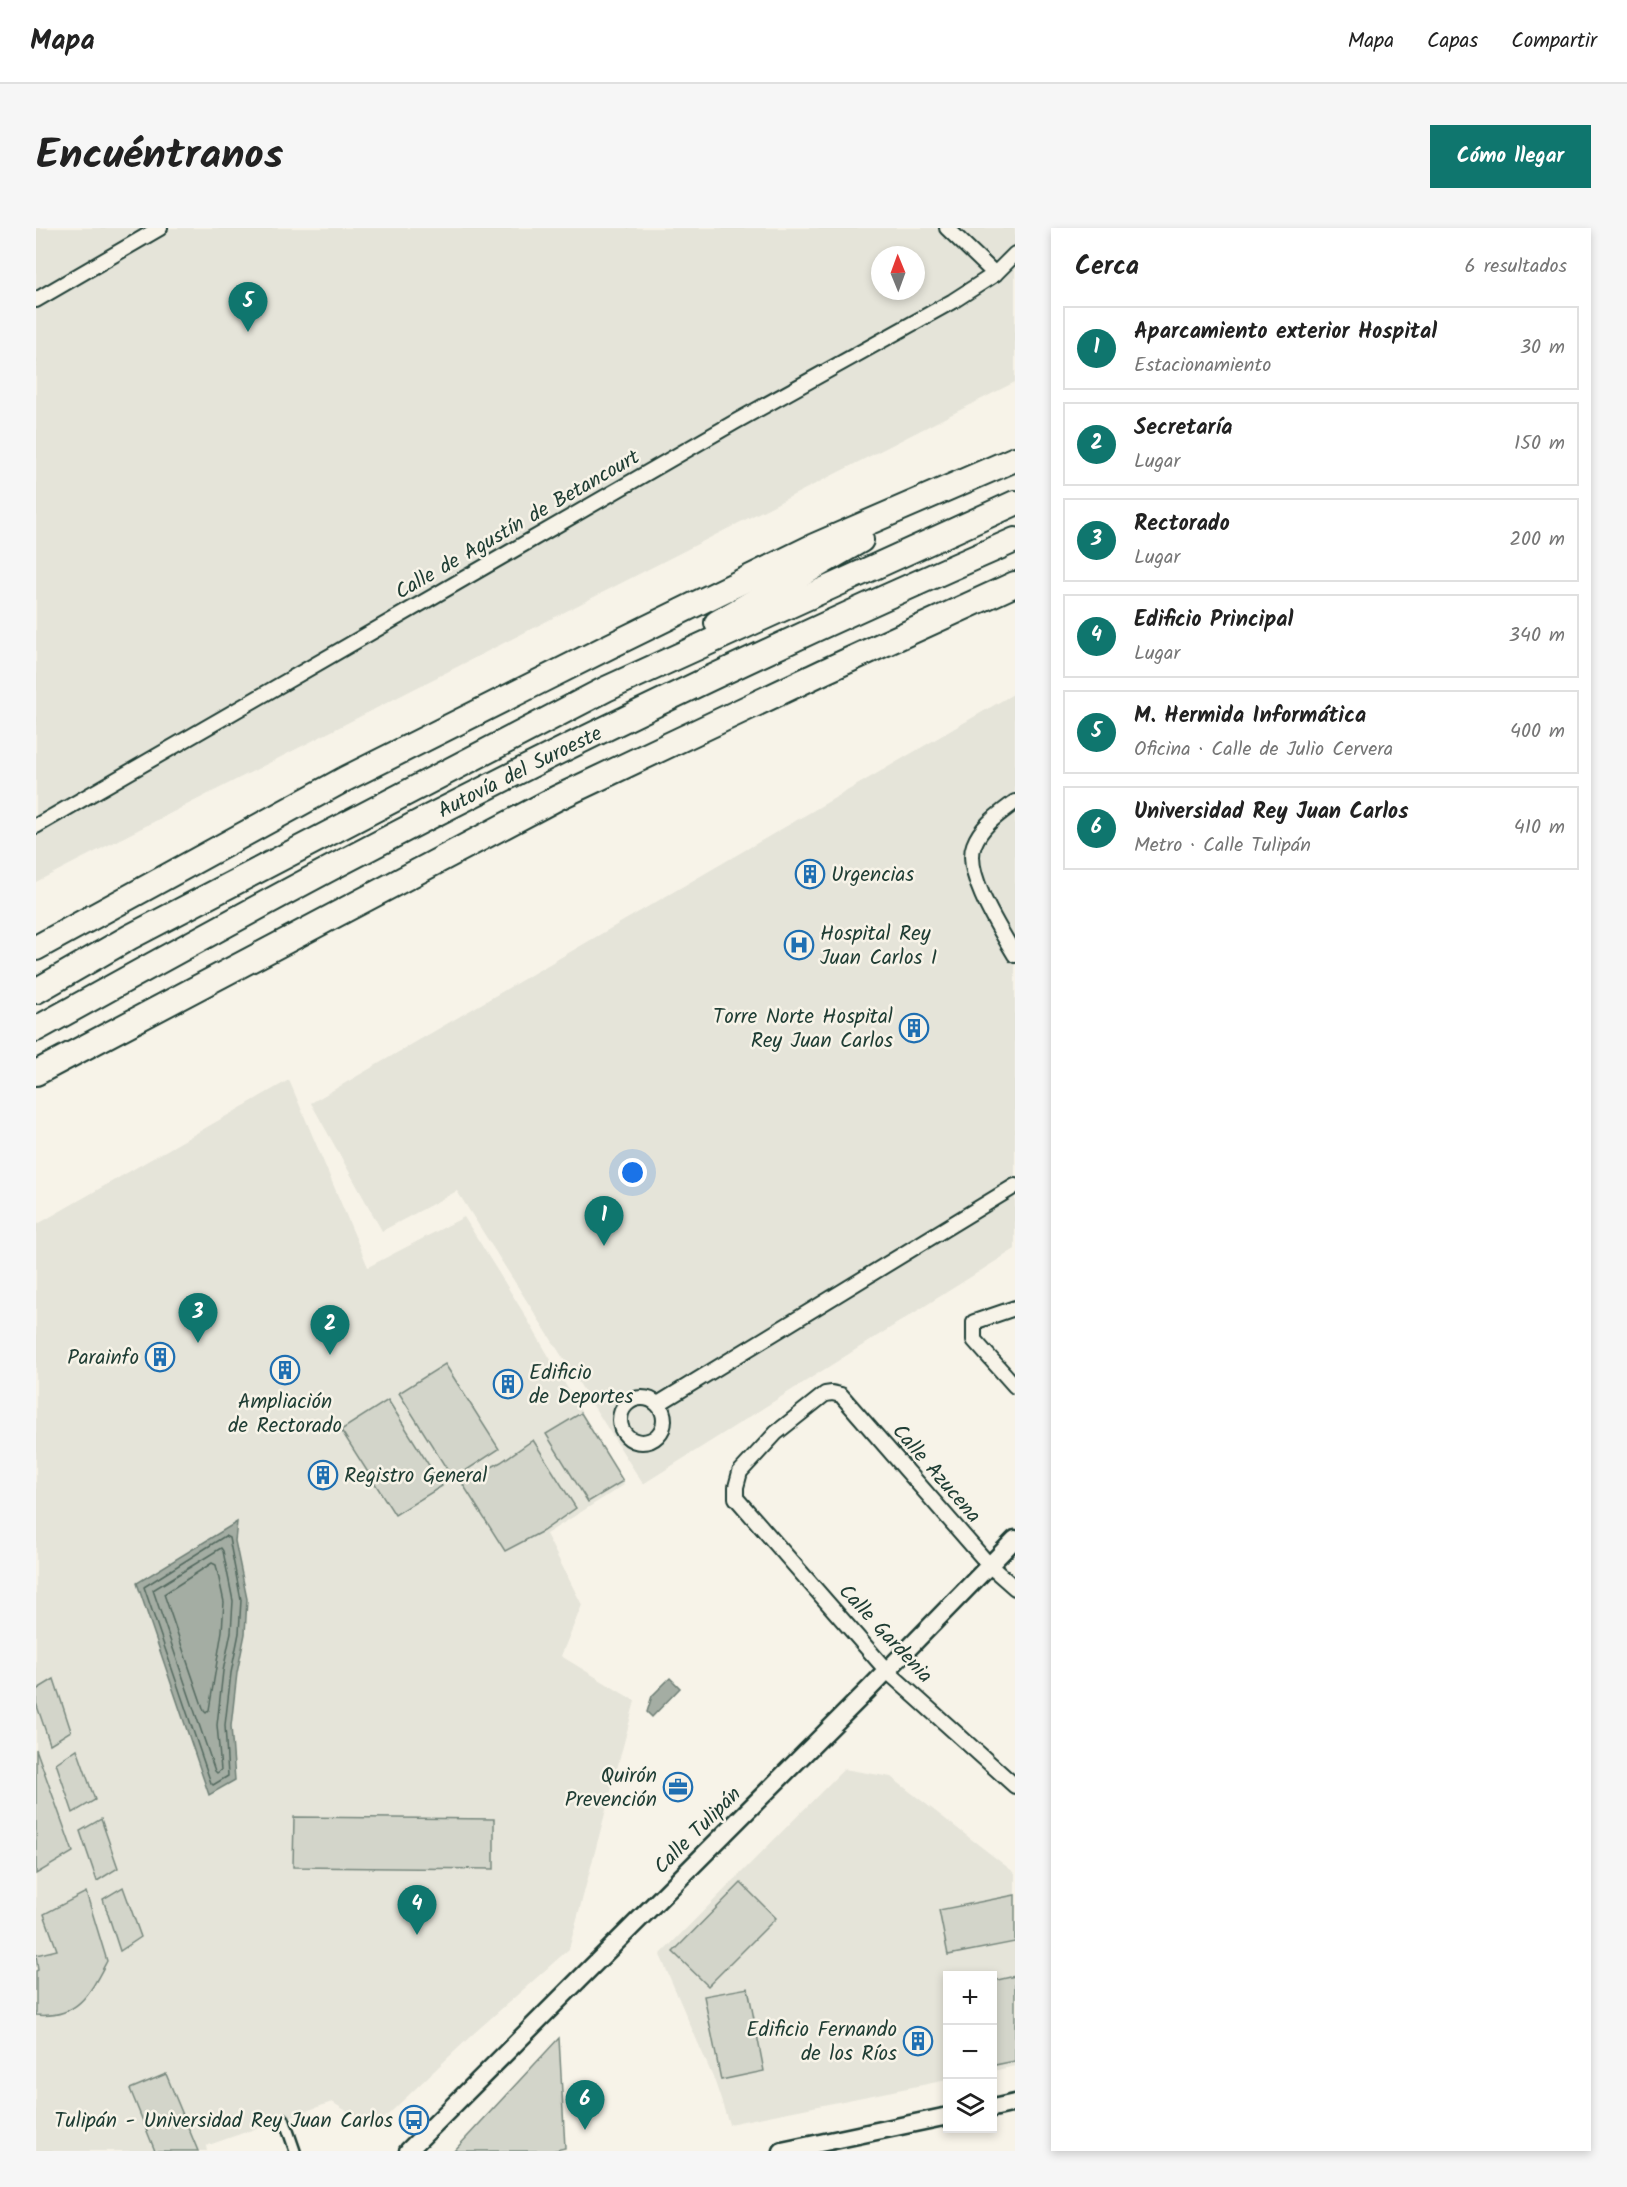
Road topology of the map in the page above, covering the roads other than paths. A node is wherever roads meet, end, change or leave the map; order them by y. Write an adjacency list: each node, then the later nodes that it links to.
1 (160, 228): 5 (street)
2 (947, 228): 4 (street)
3 (1015, 254): 4 (street, Calle de Agustín de Betancourt)
4 (995, 274): 15 (street, Calle de Agustín de Betancourt)
5 (36, 300)
6 (1015, 441): 11 (highway)
7 (1015, 459): 8 (highway)
8 (957, 485): 11 (highway); 13 (highway)
9 (1015, 503): 13 (highway, Autovía del Suroeste)
10 (1015, 540): 19 (highway, Autovía del Suroeste)
11 (814, 546): 16 (highway)
12 (1015, 585): 20 (highway)
13 (606, 689): 18 (highway, Autovía del Suroeste)
14 (1015, 802): 17 (street)
15 (36, 826)
16 (36, 948)
17 (1015, 955)
18 (36, 991)
19 (36, 1029)
20 (36, 1073)
21 (1015, 1186): 24 (street)
22 (1015, 1308): 23 (street)
23 (1015, 1386)
24 (658, 1404)
25 (736, 1498): 27 (street, Calle Azucena); 29 (street, Calle Gardenia)
26 (1015, 1539): 27 (street, Calle Tulipán)
27 (990, 1566): 28 (street, Calle Azucena); 29 (street, Calle Tulipán)
28 (1015, 1588)
29 (887, 1671): 30 (street, Calle Gardenia); 36 (street, Calle Tulipán)
30 (1015, 1786)
31 (1015, 2103): 32 (street)
32 (997, 2107)
33 (943, 2117): 37 (street)
34 (284, 2119): 35 (street)
35 (295, 2151)
36 (408, 2151)
37 (782, 2151)

